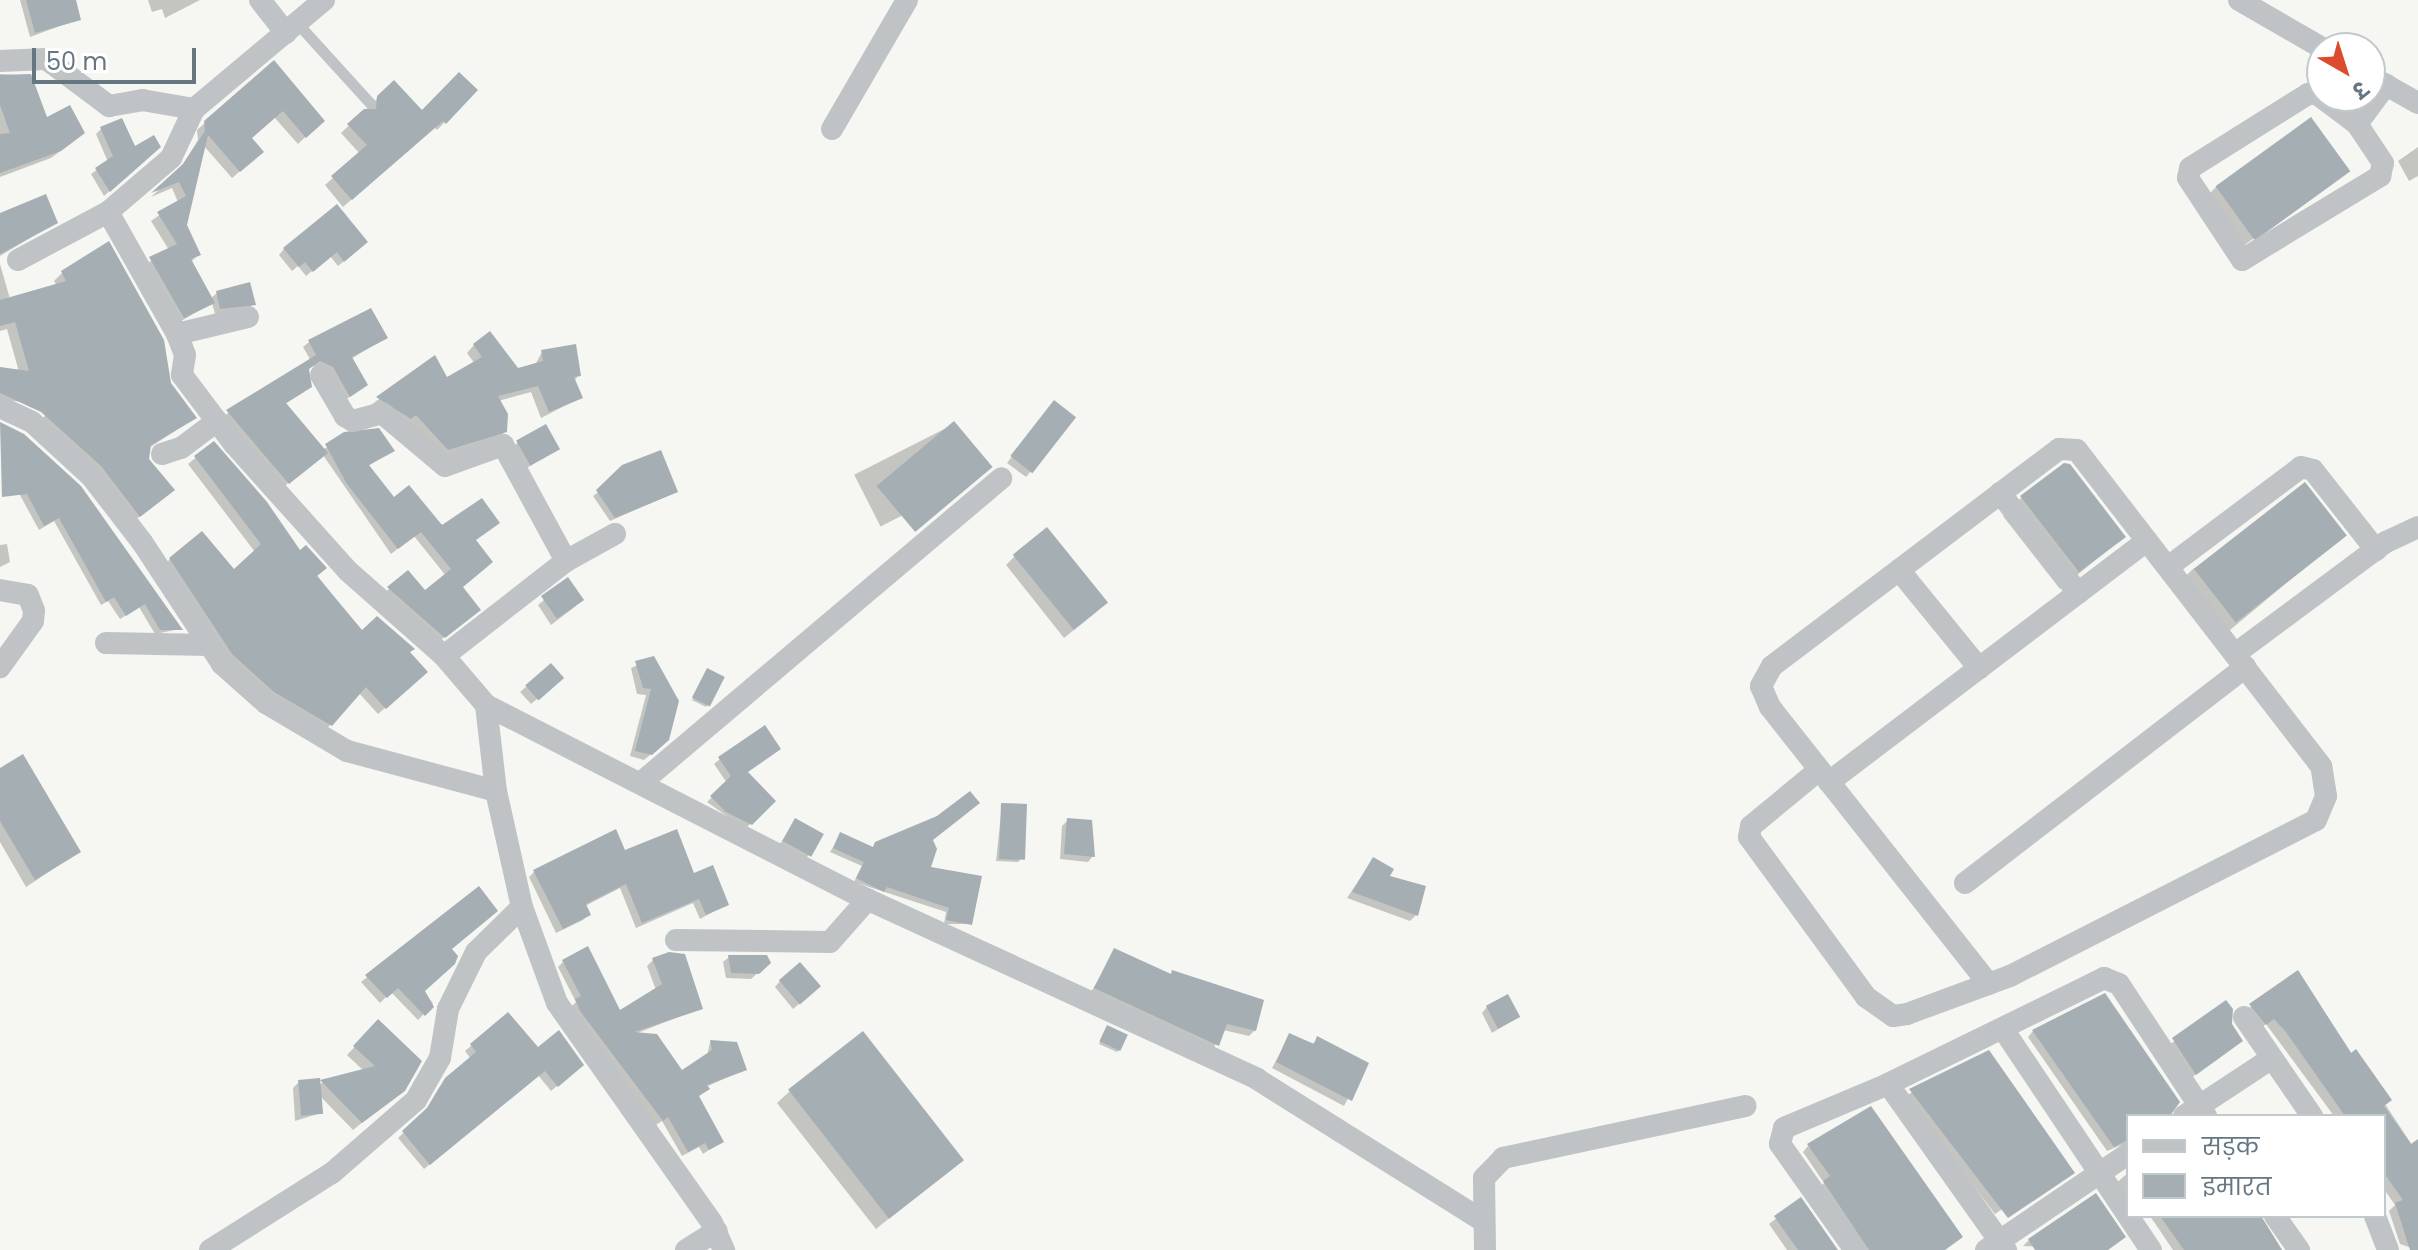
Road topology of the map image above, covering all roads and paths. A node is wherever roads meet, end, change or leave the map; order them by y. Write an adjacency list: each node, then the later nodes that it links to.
1 (260, 0): 5 (street)
2 (324, 0): 5 (street)
3 (907, 0): 14 (street)
4 (2239, 0): 6 (street)
5 (292, 28): 9 (lane); 11 (street)
6 (2306, 39)
7 (0, 61): 11 (street)
8 (2386, 85): 10 (street)
9 (370, 103)
10 (2418, 103)
11 (194, 109): 15 (street)
12 (2363, 112): 13 (street)
13 (2357, 124): 13 (street)
14 (832, 129)
15 (108, 212): 16 (street); 18 (street)
16 (18, 260)
17 (248, 317): 18 (street)
18 (177, 334): 21 (street)
19 (321, 375): 29 (street)
20 (0, 407): 35 (street)
21 (217, 421): 22 (street); 36 (street)
22 (162, 454)
23 (1001, 478): 42 (street)
24 (2000, 493): 27 (street); 31 (street); 33 (street)
25 (2418, 527): 28 (street)
26 (615, 534): 29 (street)
27 (2147, 541): 30 (street); 33 (street)
28 (2376, 550): 30 (street); 37 (street)
29 (566, 561): 36 (street)
30 (2168, 567): 37 (street)
31 (1899, 570): 39 (street); 41 (street)
32 (0, 590): 38 (street)
33 (2078, 593): 39 (street)
34 (106, 643): 35 (street)
35 (208, 645): 43 (street)
36 (444, 656): 40 (street)
37 (2240, 661): 44 (street); 48 (street)
38 (0, 667)
39 (1979, 668): 41 (street)
40 (486, 705): 42 (street); 43 (street)
41 (1824, 776): 48 (street); 48 (street)
42 (643, 781): 45 (street)
43 (496, 791): 46 (street)
44 (1965, 883)
45 (868, 899): 47 (street); 62 (street)
46 (522, 907): 63 (street); 65 (street)
47 (676, 940)
48 (1989, 984)
49 (2244, 1017): 51 (street)
50 (2003, 1029): 52 (street); 54 (street); 57 (street)
51 (2272, 1058): 54 (street); 55 (street)
52 (1888, 1084): 64 (street); 67 (street)
53 (1745, 1106): 62 (street)
54 (2196, 1113)
55 (2311, 1114)
56 (2126, 1155): 57 (street)
57 (2099, 1174): 58 (street); 64 (street)
58 (2126, 1213)
59 (2129, 1218): 68 (street)
60 (2276, 1218): 69 (street)
61 (2376, 1218): 70 (street)
62 (1484, 1235)
63 (720, 1241): 66 (street)
64 (1997, 1247)
65 (210, 1250)
66 (686, 1250)
67 (1855, 1250)
68 (2151, 1250)
69 (2299, 1250)
70 (2388, 1250)

